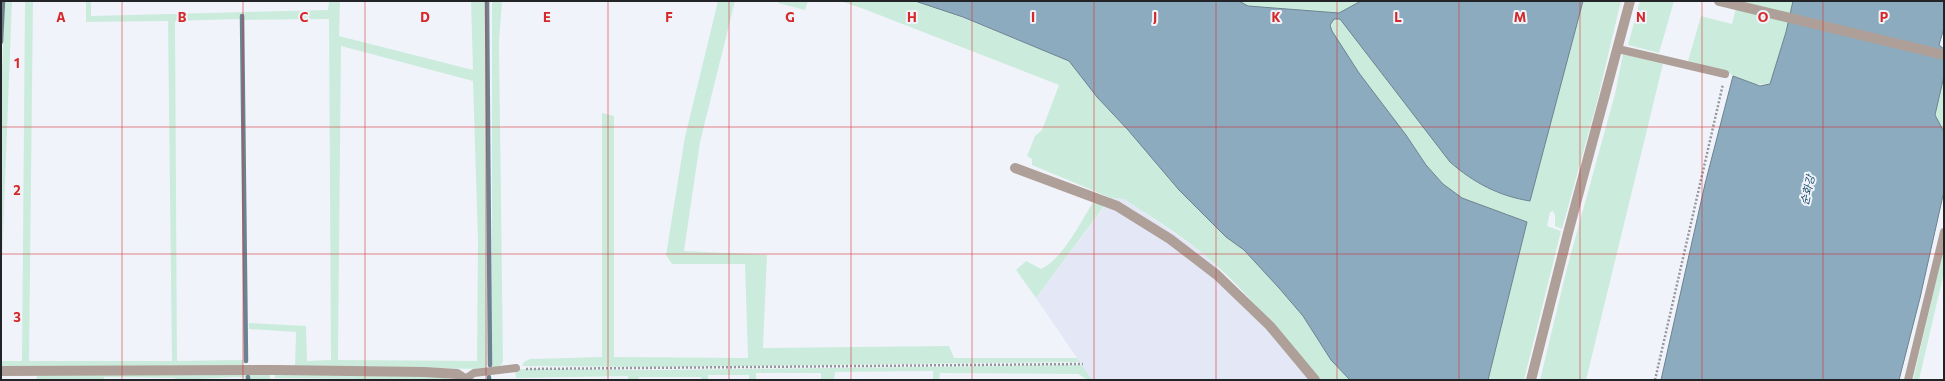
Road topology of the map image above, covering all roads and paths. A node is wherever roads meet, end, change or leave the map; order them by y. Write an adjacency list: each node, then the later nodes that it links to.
1 (1630, 1): 3 (street)
2 (1719, 1): 4 (street)
3 (1618, 49): 5 (lane); 13 (street)
4 (1944, 55)
5 (1725, 74): 14 (path)
6 (1015, 168): 12 (street)
7 (1944, 232): 15 (lane)
8 (1083, 364): 9 (path)
9 (516, 368): 11 (lane)
10 (1, 371): 11 (street)
11 (466, 379)
12 (1315, 380)
13 (1531, 380)
14 (1655, 380)
15 (1908, 380)

